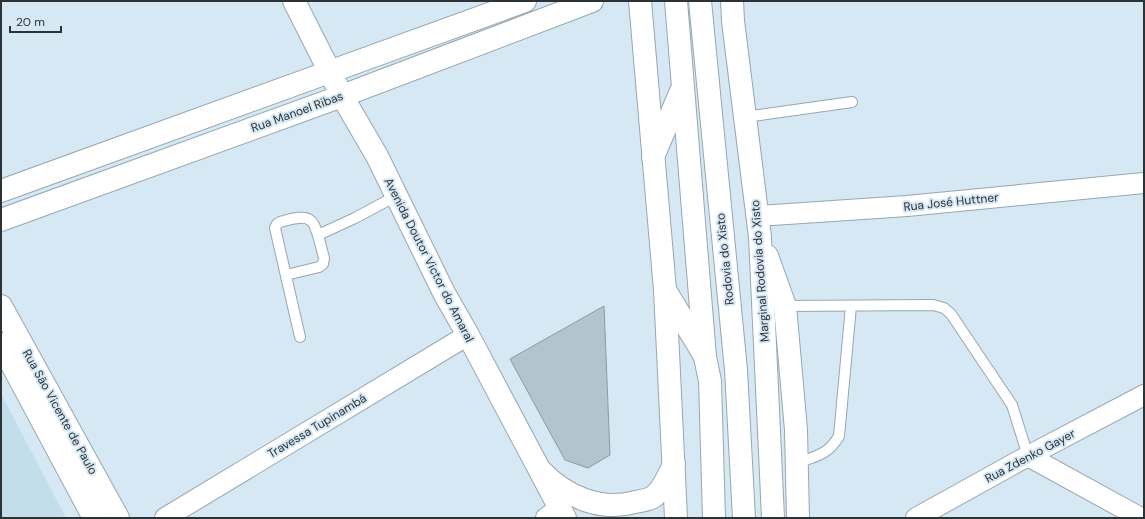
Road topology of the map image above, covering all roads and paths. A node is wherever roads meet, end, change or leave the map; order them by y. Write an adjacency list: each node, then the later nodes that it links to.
1 (294, 1): 10 (main road, Avenida Doutor Victor do Amaral)
2 (525, 1): 8 (main road)
3 (592, 1): 12 (main road, Rua Manoel Ribas)
4 (640, 1): 15 (main road)
5 (676, 1): 11 (main road)
6 (700, 1): 43 (main road, Rodovia do Xisto)
7 (746, 1): 9 (main road)
8 (501, 5): 10 (main road)
9 (733, 11): 14 (main road, Marginal Rodovia do Xisto)
10 (331, 72): 12 (main road, Avenida Doutor Victor do Amaral); 17 (main road)
11 (683, 88): 15 (main road); 30 (main road)
12 (342, 96): 18 (main road, Avenida Doutor Victor do Amaral); 19 (main road, Rua Manoel Ribas)
13 (852, 102): 14 (lane)
14 (745, 117): 20 (main road, Marginal Rodovia do Xisto)
15 (653, 157): 23 (main road)
16 (1144, 183): 20 (street, Rua José Huttner)
17 (1, 191)
18 (396, 196): 21 (lane); 27 (main road, Avenida Doutor Victor do Amaral)
19 (1, 220)
20 (758, 226): 25 (main road); 44 (main road, Marginal Rodovia do Xisto)
21 (318, 235): 22 (lane); 22 (lane)
22 (286, 275): 28 (lane)
23 (665, 290): 30 (main road); 34 (main road)
24 (1, 306): 39 (main road, Rua São Vicente de Paulo)
25 (786, 306): 26 (lane); 33 (main road)
26 (851, 306): 32 (lane); 33 (lane)
27 (468, 335): 35 (main road, Avenida Doutor Victor do Amaral); 40 (street, Travessa Tupinambá)
28 (300, 337)
29 (1, 344): 38 (main road, Rua São Vicente de Paulo)
30 (706, 357): 42 (main road)
31 (1144, 395): 32 (street, Rua Zdenko Gayer)
32 (1028, 456): 46 (street, Rua Zdenko Gayer); 47 (street)
33 (797, 463): 45 (main road)
34 (674, 464): 36 (main road); 41 (main road)
35 (541, 471): 36 (main road); 37 (main road, Avenida Doutor Victor do Amaral)
36 (644, 500): 41 (main road)
37 (557, 514)
38 (94, 518)
39 (118, 518)
40 (165, 518)
41 (675, 518)
42 (714, 518)
43 (744, 518)
44 (774, 518)
45 (798, 518)
46 (916, 518)
47 (1141, 518)

